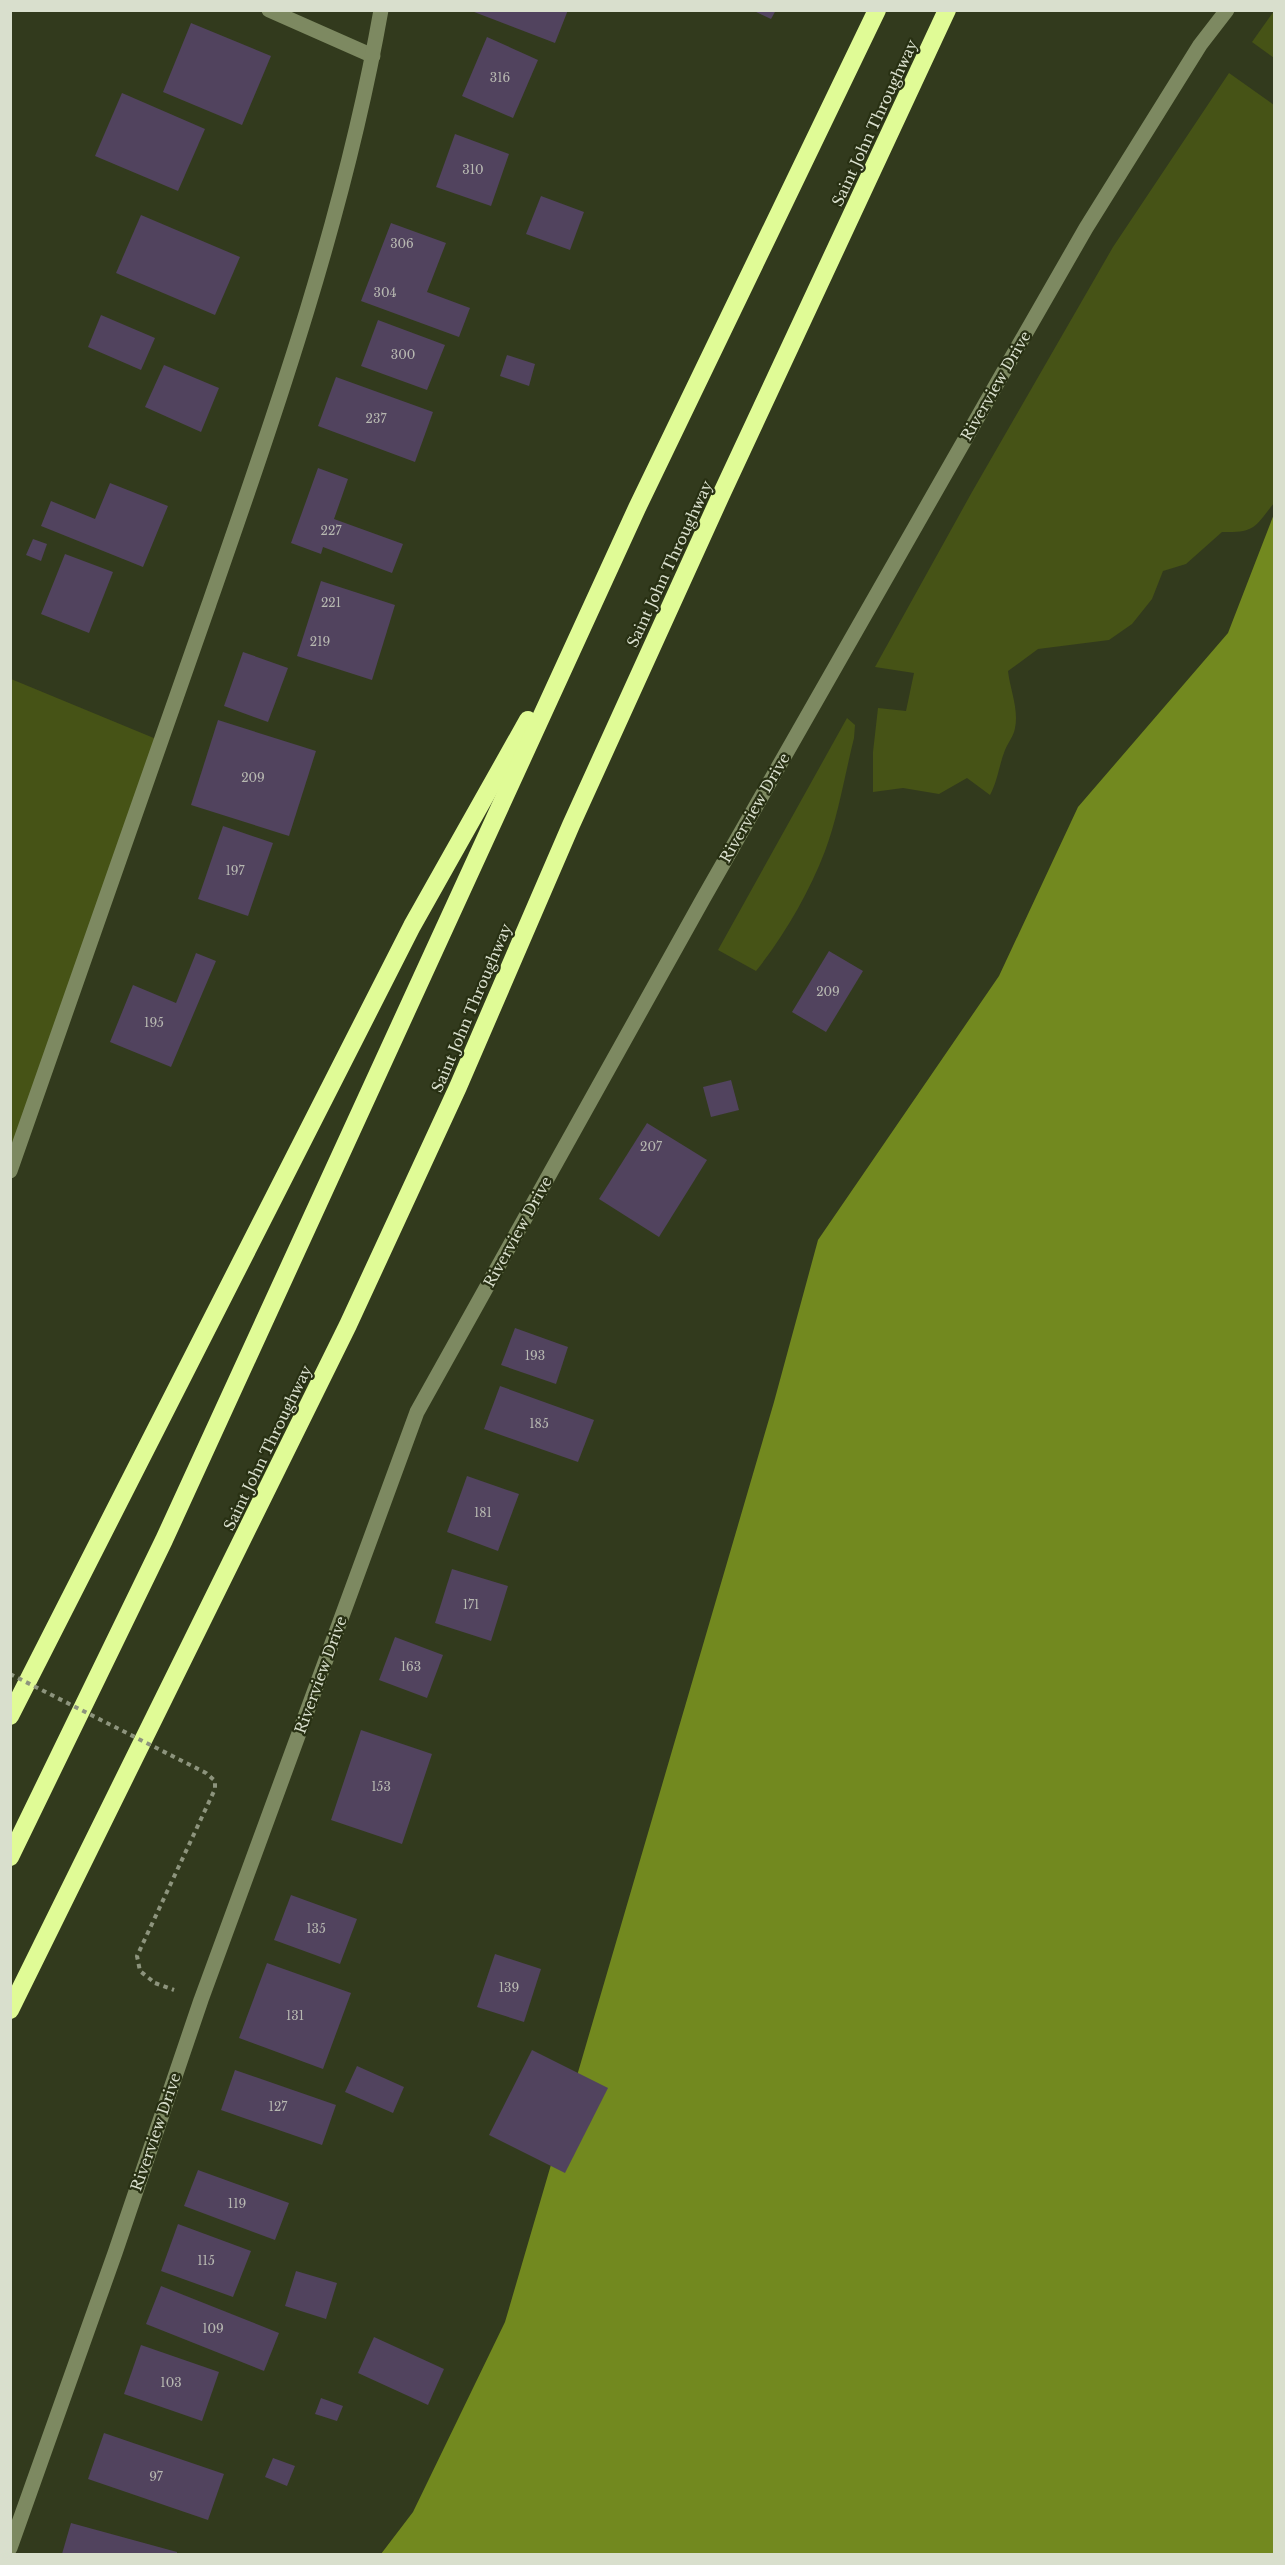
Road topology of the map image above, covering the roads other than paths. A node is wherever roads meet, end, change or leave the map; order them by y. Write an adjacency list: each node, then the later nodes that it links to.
1 (268, 10): 6 (street)
2 (381, 10): 6 (street)
3 (877, 10): 7 (highway)
4 (947, 10): 11 (highway, Saint John Throughway)
5 (1227, 10): 12 (street, Riverview Drive)
6 (373, 56): 8 (street)
7 (592, 606): 9 (highway); 10 (highway)
8 (10, 1171)
9 (10, 1716)
10 (10, 1857)
11 (10, 2010)
12 (10, 2548)

